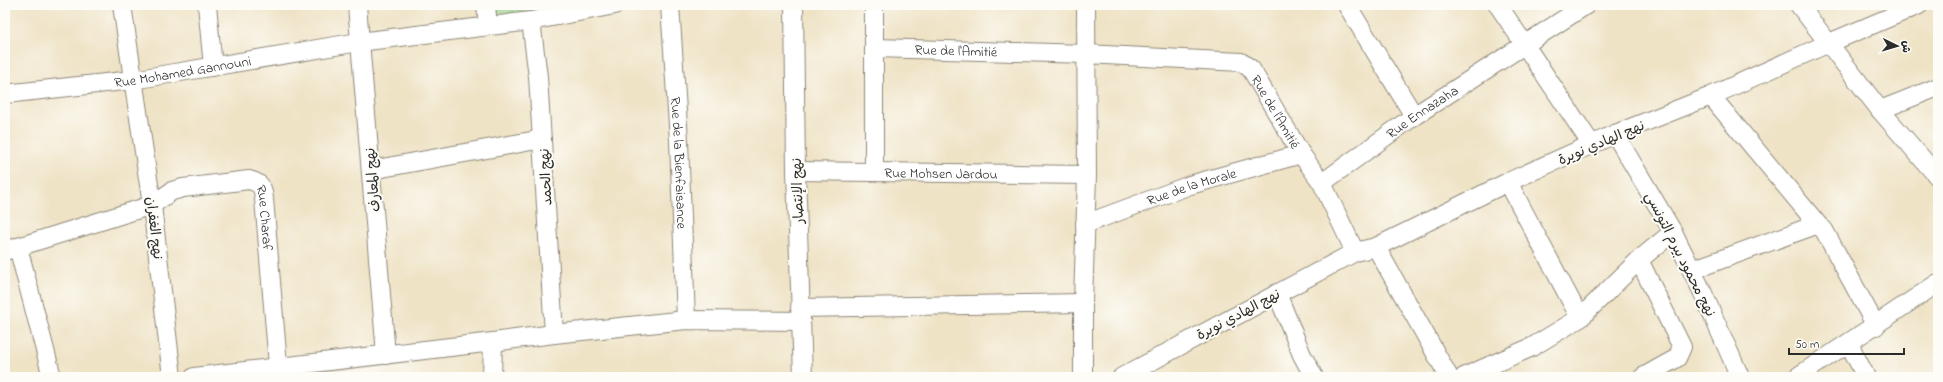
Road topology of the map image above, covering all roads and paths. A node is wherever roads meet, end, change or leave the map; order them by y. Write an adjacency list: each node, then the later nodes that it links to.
1 (122, 5): 24 (street, نهج الغفران)
2 (207, 5): 23 (street)
3 (357, 5): 18 (street, نهج المعارف)
4 (486, 5): 17 (street)
5 (615, 5): 15 (street, Rue Mohamed Gannouni)
6 (670, 5): 55 (street, Rue de la Bienfaisance)
7 (794, 5): 35 (street, نهج الإنتصار)
8 (874, 5): 21 (street)
9 (1086, 5): 22 (street)
10 (1347, 5): 29 (street)
11 (1498, 5): 20 (street)
12 (1586, 5): 20 (street, Rue Ennazaha)
13 (1799, 5): 19 (street)
14 (1919, 5): 19 (street, نهج الهادي نويرة)
15 (596, 7): 16 (street, Rue Mohamed Gannouni)
16 (531, 21): 17 (street, Rue Mohamed Gannouni); 31 (street, نهج الحمد)
17 (488, 26): 18 (street, Rue Mohamed Gannouni)
18 (359, 42): 23 (street, Rue Mohamed Gannouni); 34 (street, نهج المعارف)
19 (1829, 43): 27 (street, نهج الهادي نويرة); 28 (street)
20 (1525, 46): 29 (street, Rue Ennazaha); 32 (street)
21 (875, 48): 22 (street, Rue de l'Amitié); 36 (street)
22 (1086, 54): 33 (street, Rue de l'Amitié); 37 (street)
23 (213, 67): 24 (street, Rue Mohamed Gannouni)
24 (133, 80): 26 (street, Rue Mohamed Gannouni); 41 (street, نهج الغفران)
25 (1938, 87): 28 (street)
26 (5, 94)
27 (1711, 96): 30 (street, نهج الهادي نويرة); 43 (street)
28 (1880, 110): 38 (street)
29 (1414, 116): 39 (street, Rue Ennazaha)
30 (1615, 134): 32 (street, نهج الهادي نويرة); 44 (street, نهج محمود بيرم التونسي)
31 (542, 139): 34 (street); 57 (street, نهج الحمد)
32 (1592, 145): 40 (street, نهج الهادي نويرة)
33 (1301, 154): 39 (street, Rue de l'Amitié); 42 (street, Rue de la Morale)
34 (371, 170): 60 (street, نهج المعارف)
35 (796, 171): 36 (street, Rue Mohsen Jardou); 53 (street, نهج الإنتصار)
36 (874, 171): 37 (street, Rue Mohsen Jardou)
37 (1087, 175): 42 (street)
38 (1938, 177)
39 (1322, 182): 47 (street, Rue de l'Amitié)
40 (1508, 182): 45 (street, نهج الهادي نويرة); 54 (street)
41 (152, 205): 46 (street); 61 (street, Rue Charaf); 63 (street, نهج الغفران)
42 (1085, 224): 52 (street)
43 (1819, 226): 49 (street); 56 (street)
44 (1672, 232): 48 (street); 49 (street, نهج محمود بيرم التونسي)
45 (1376, 246): 47 (street); 70 (street)
46 (11, 249): 62 (street)
47 (1355, 252): 51 (street, نهج الهادي نويرة)
48 (1639, 260): 54 (street); 72 (street)
49 (1692, 270): 73 (street, نهج محمود بيرم التونسي)
50 (1938, 283): 56 (street)
51 (1277, 293): 68 (street, نهج الهادي نويرة); 69 (street)
52 (1083, 303): 53 (street); 67 (street)
53 (801, 314): 55 (street); 66 (street, نهج الإنتصار)
54 (1580, 318): 71 (street)
55 (686, 320): 57 (street)
56 (1876, 326): 59 (street)
57 (554, 334): 58 (street)
58 (492, 342): 60 (street); 65 (street)
59 (1849, 344): 74 (street); 75 (street)
60 (386, 355): 61 (street)
61 (279, 372): 64 (street)
62 (52, 377)
63 (172, 377)
64 (194, 377)
65 (492, 377)
66 (803, 377)
67 (1083, 377)
68 (1122, 377)
69 (1314, 377)
70 (1449, 377)
71 (1464, 377)
72 (1643, 377)
73 (1740, 377)
74 (1797, 377)
75 (1866, 377)

